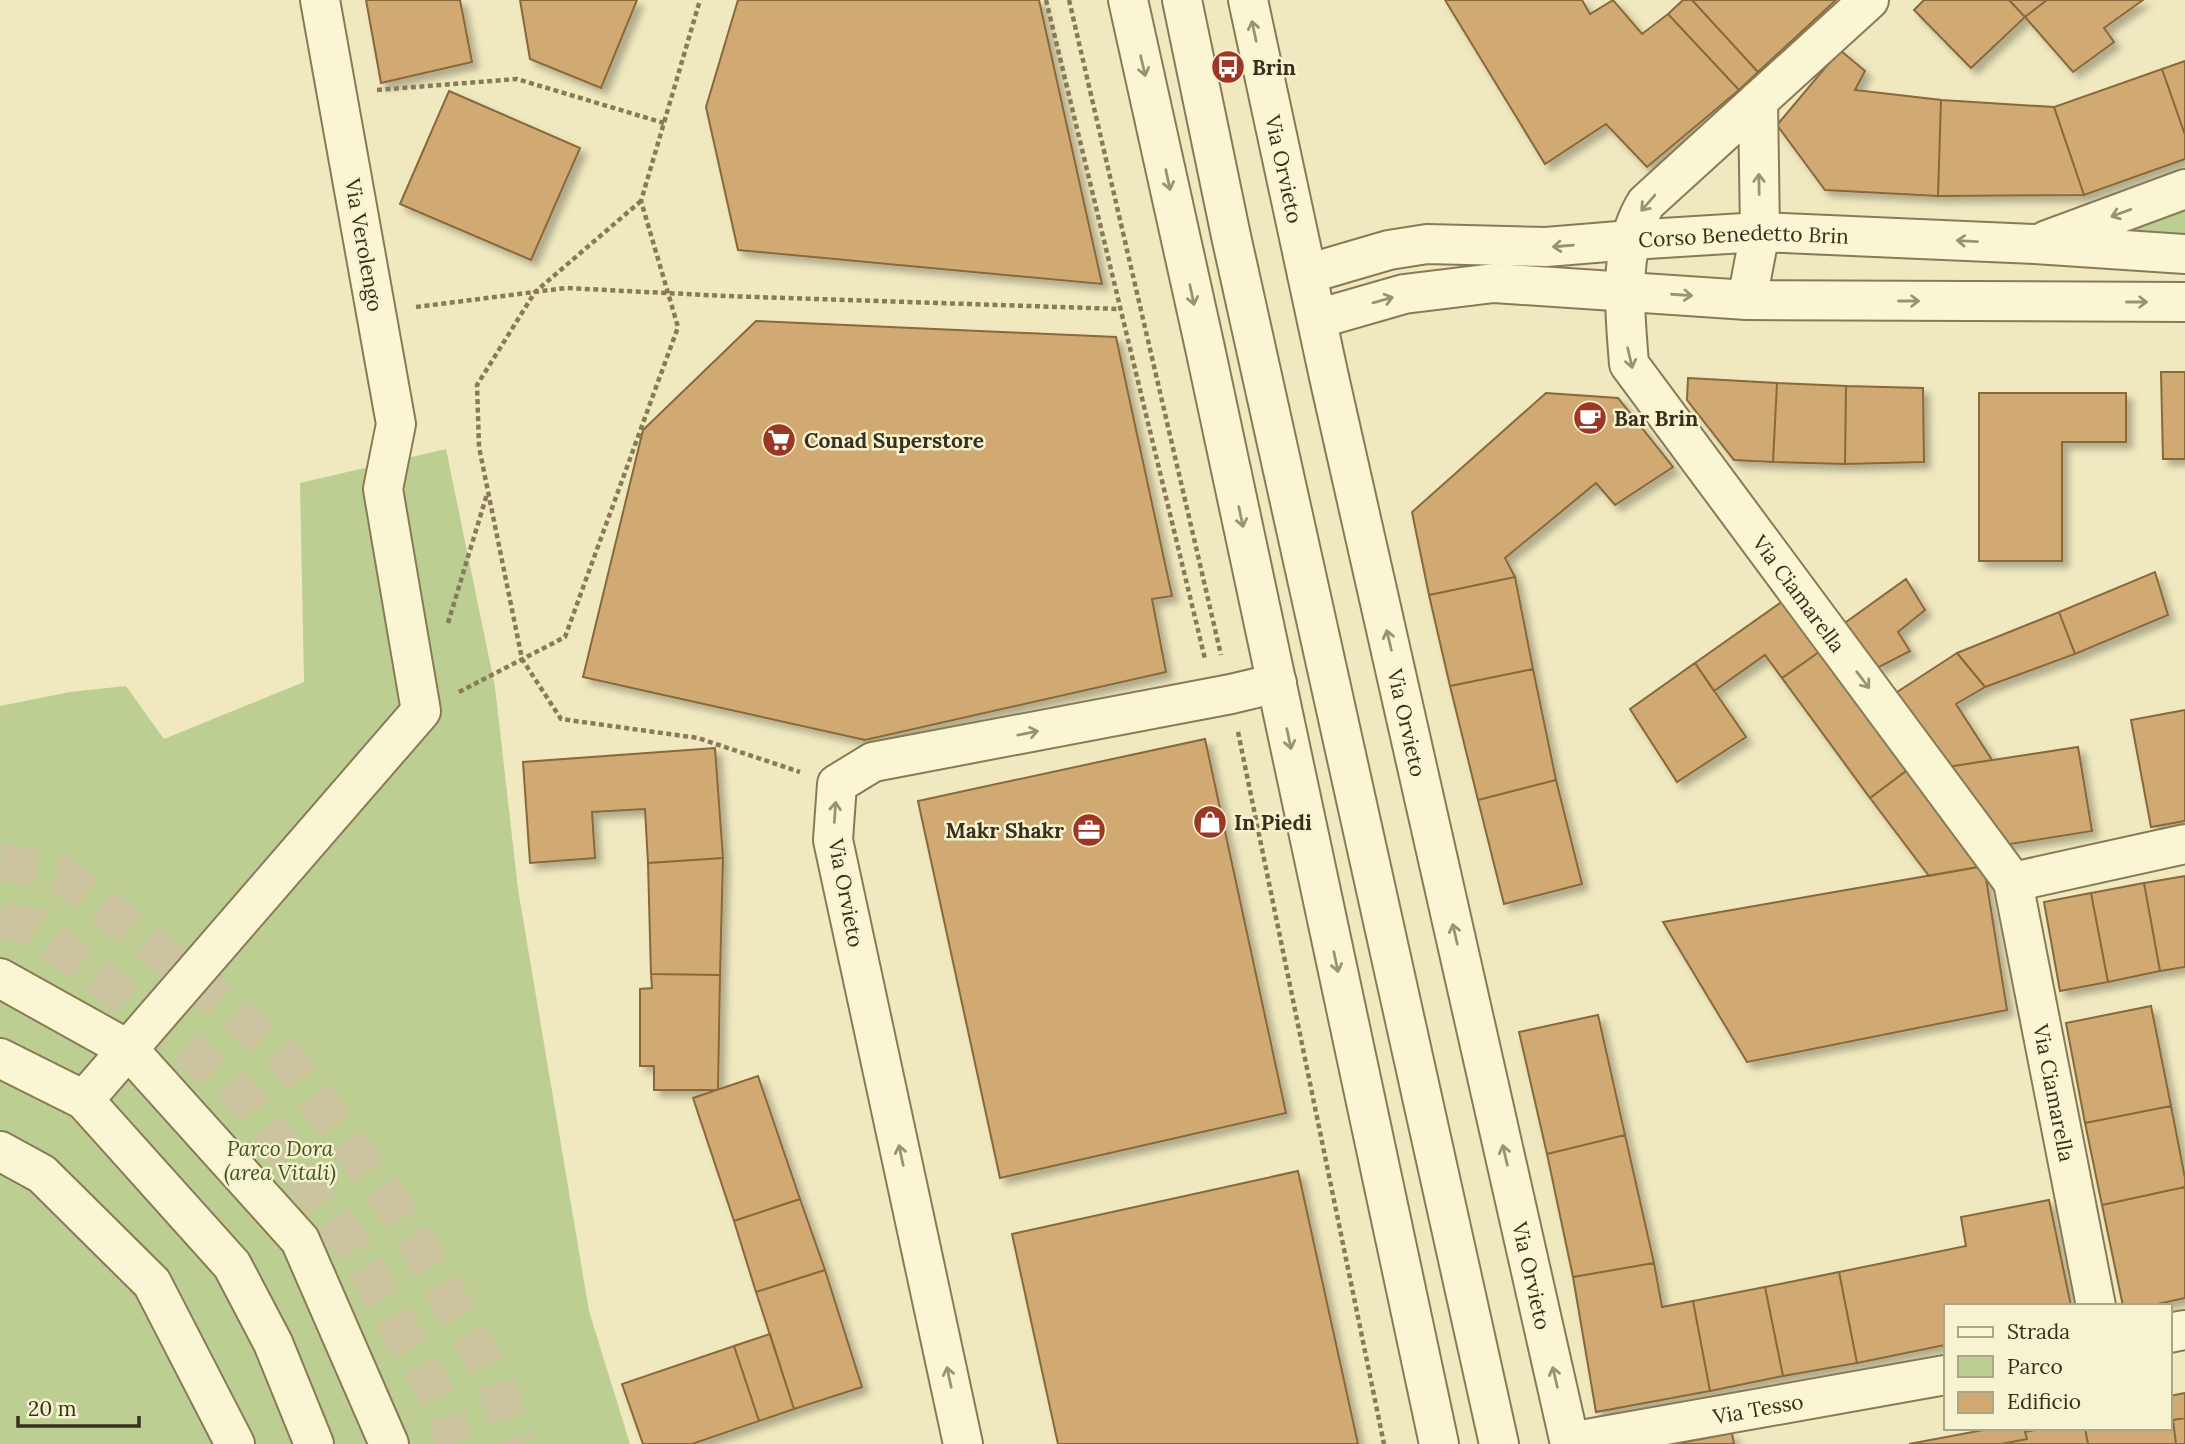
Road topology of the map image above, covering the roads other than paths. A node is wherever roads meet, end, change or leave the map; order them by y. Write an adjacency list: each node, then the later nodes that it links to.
1 (320, 0): 21 (street, Via Verolengo)
2 (1128, 0): 17 (street, one-way to 17)
3 (1182, 0): 33 (street)
4 (1248, 0): 12 (street, Via Orvieto, one-way to 4)
5 (1869, 0): 6 (street, Via Ciamarella)
6 (1758, 101): 8 (street, one-way to 6); 9 (street, Via Ciamarella, one-way to 9)
7 (2185, 189): 10 (street, one-way to 10)
8 (1760, 232): 9 (street, Corso Benedetto Brin); 10 (street, Corso Benedetto Brin, one-way to 8); 14 (street)
9 (1631, 240): 12 (street, Corso Benedetto Brin, one-way to 12); 13 (street, Via Ciamarella)
10 (2035, 244): 11 (street, Corso Benedetto Brin)
11 (2185, 254)
12 (1307, 274): 16 (street, Via Orvieto)
13 (1623, 290): 14 (street, one-way to 14); 16 (street, one-way to 13); 19 (street, Via Ciamarella, one-way to 19)
14 (1747, 300): 15 (street, one-way to 15)
15 (2185, 302)
16 (1317, 319): 27 (street, Via Orvieto, one-way to 16)
17 (1277, 683): 31 (street, Via Orvieto, one-way to 17); 32 (street, one-way to 32)
18 (2185, 844): 19 (street)
19 (2013, 882): 25 (street, Via Ciamarella)
20 (0, 978): 21 (street)
21 (129, 1049): 23 (street); 30 (street)
22 (0, 1058): 23 (street)
23 (84, 1101): 29 (street)
24 (0, 1151): 28 (street)
25 (2096, 1304)
26 (1944, 1375): 27 (street, Via Tesso)
27 (1570, 1443)
28 (234, 1444)
29 (314, 1444)
30 (389, 1444)
31 (963, 1444)
32 (1439, 1444)
33 (1499, 1444)

